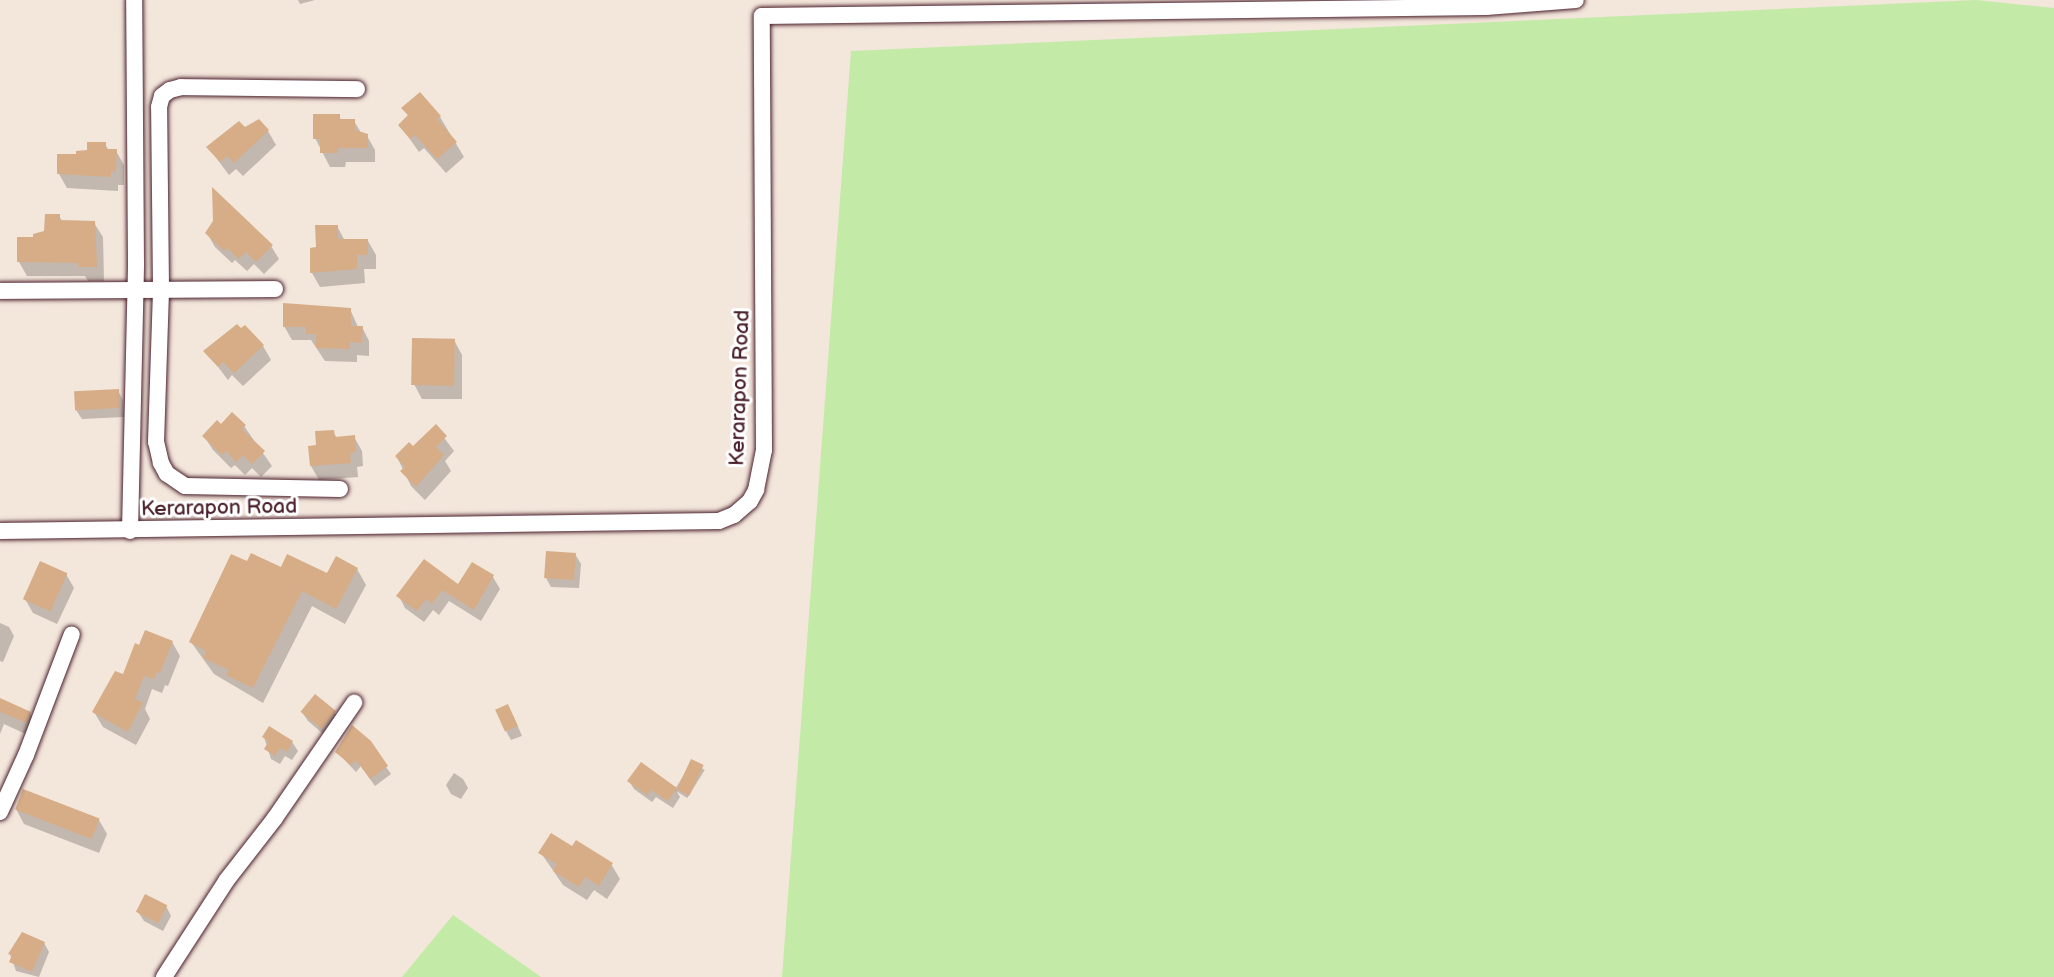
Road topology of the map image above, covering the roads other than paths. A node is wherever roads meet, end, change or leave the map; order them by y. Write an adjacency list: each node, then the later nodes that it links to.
1 (134, 0): 6 (street, Kerarapon Road)
2 (1576, 0): 3 (street, Kerarapon Road)
3 (1137, 5): 4 (street, Kerarapon Road)
4 (762, 8): 12 (street, Kerarapon Road)
5 (357, 89): 7 (street)
6 (134, 289): 7 (street); 9 (street); 12 (street, Kerarapon Road)
7 (162, 289): 8 (street); 10 (street)
8 (275, 289)
9 (0, 291)
10 (340, 489)
11 (0, 531): 12 (street)
12 (130, 531)
13 (72, 634): 15 (street)
14 (354, 703): 16 (street)
15 (0, 812)
16 (164, 977)

